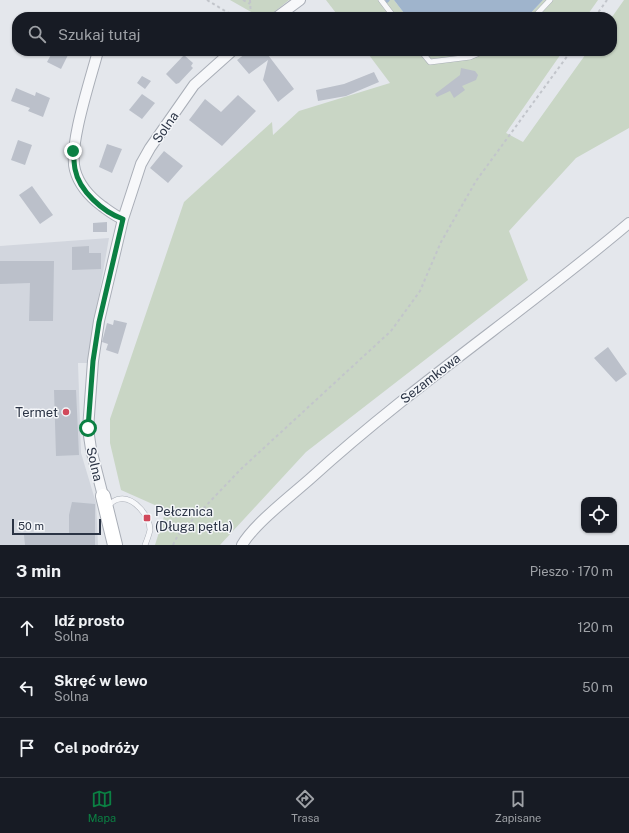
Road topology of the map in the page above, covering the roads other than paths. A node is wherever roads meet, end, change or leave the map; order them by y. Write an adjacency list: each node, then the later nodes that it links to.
1 (300, 0): 4 (street)
2 (381, 0): 5 (lane)
3 (550, 0): 6 (lane)
4 (284, 12)
5 (390, 12)
6 (539, 12)
7 (97, 56): 11 (street)
8 (227, 56): 11 (street, Solna)
9 (425, 56): 10 (lane)
10 (472, 56)
11 (123, 219): 13 (street, Solna)
12 (629, 223): 16 (street, Sezamkowa)
13 (104, 502): 14 (street); 15 (lane)
14 (115, 545)
15 (145, 545)
16 (242, 545)

